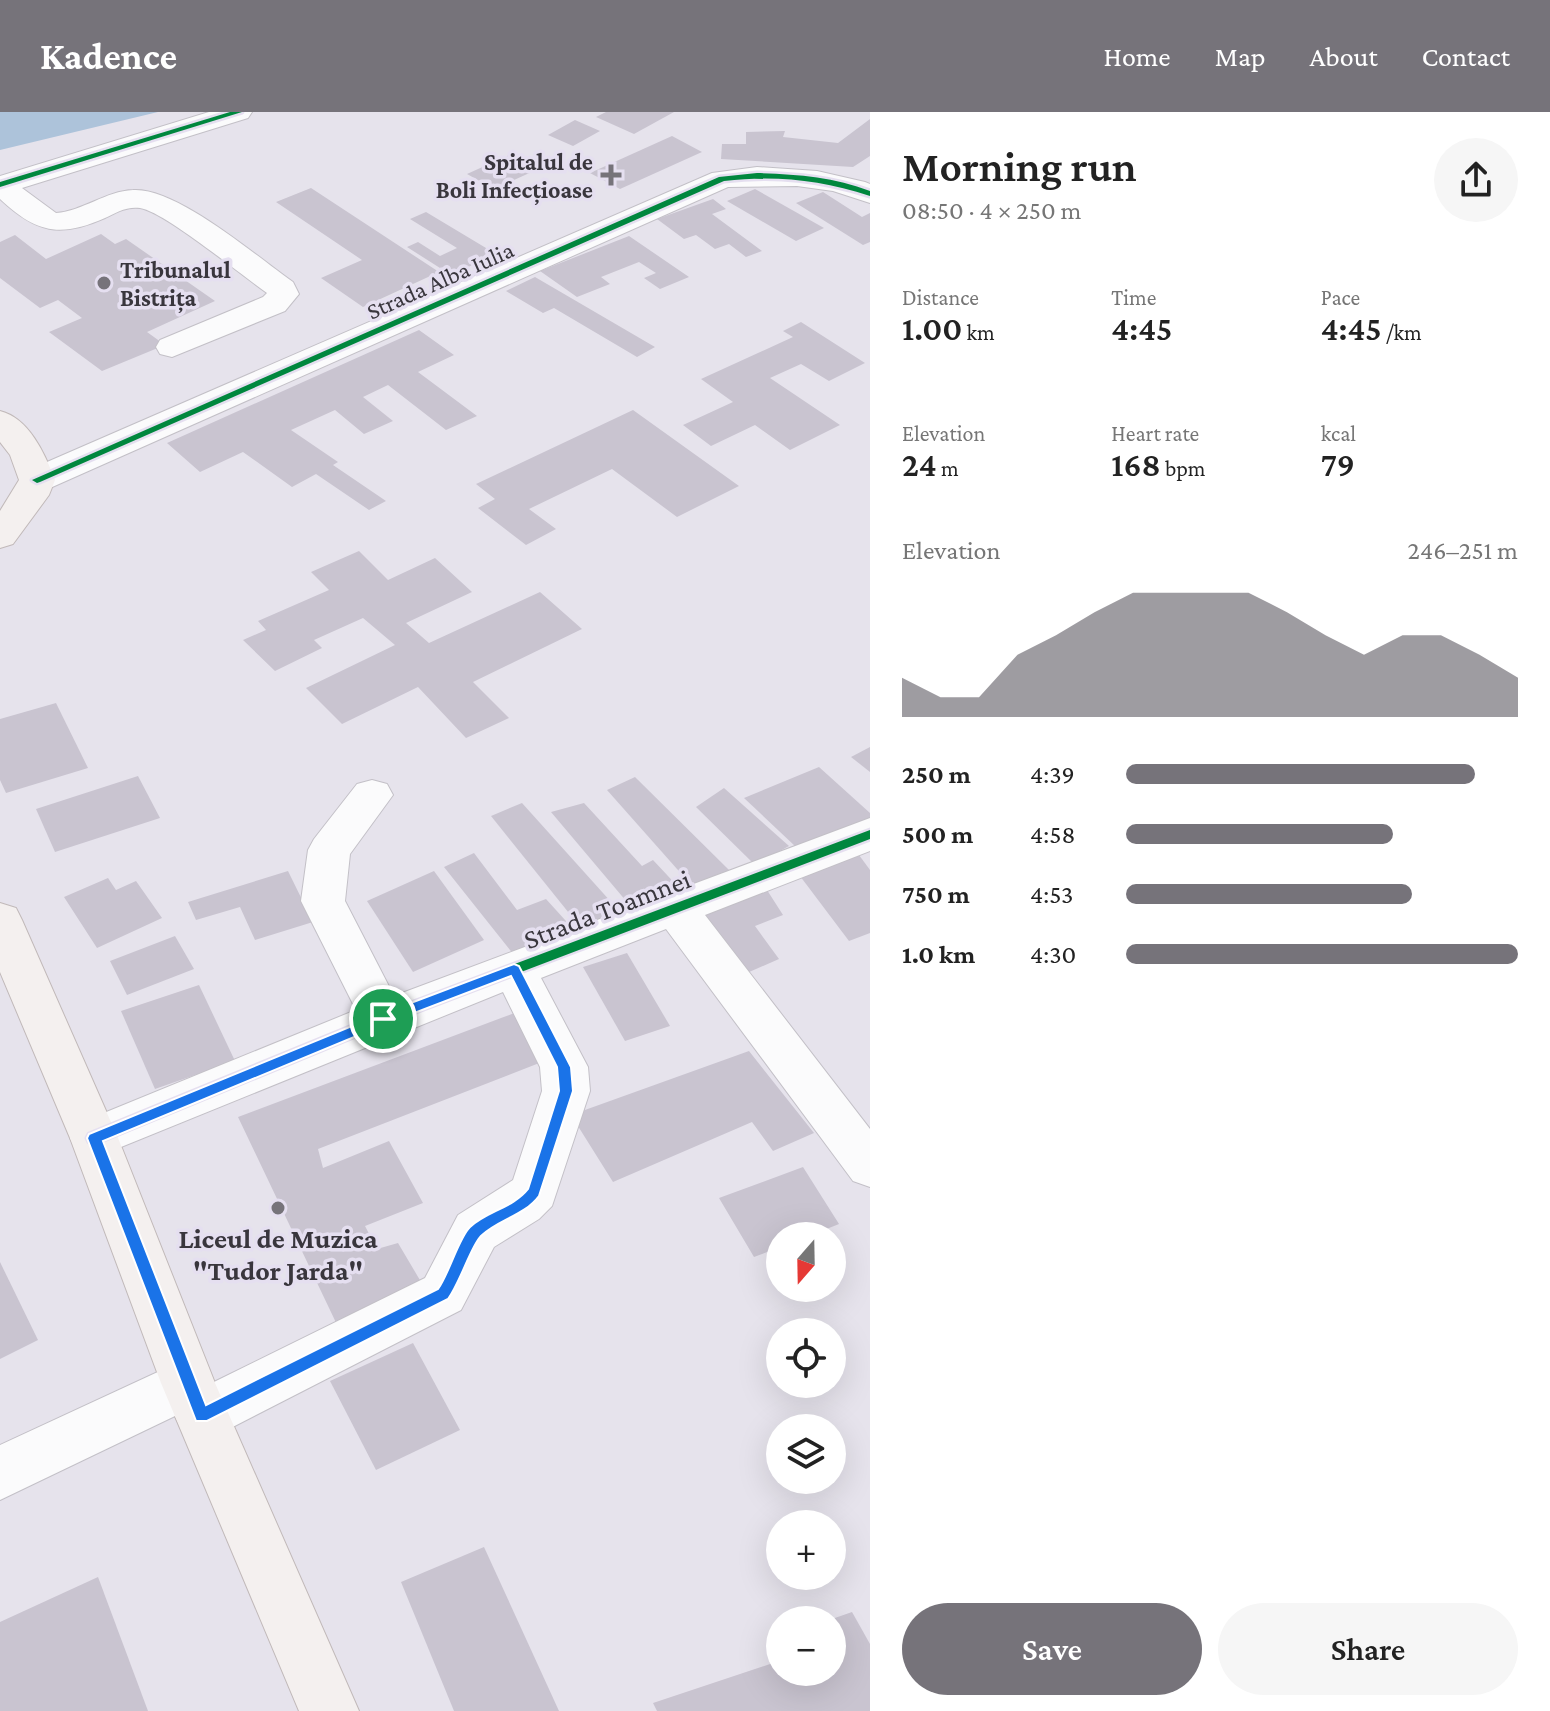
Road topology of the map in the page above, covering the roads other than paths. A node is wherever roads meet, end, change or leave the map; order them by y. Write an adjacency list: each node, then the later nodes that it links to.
1 (238, 112): 2 (street)
2 (1, 185): 4 (street)
3 (870, 194): 4 (street, Strada Alba Iulia)
4 (239, 392): 6 (street, Strada Alba Iulia)
5 (0, 421): 6 (main road)
6 (37, 480): 7 (main road)
7 (0, 536)
8 (372, 795): 13 (street)
9 (870, 834): 10 (street, Strada Toamnei)
10 (675, 908): 12 (street, Strada Toamnei); 15 (street)
11 (0, 920): 14 (main road)
12 (514, 969): 13 (street, Strada Toamnei); 16 (street)
13 (383, 1019): 14 (street, Strada Toamnei)
14 (94, 1138): 16 (main road)
15 (870, 1166)
16 (195, 1399): 17 (street); 18 (main road)
17 (0, 1473)
18 (329, 1711)

